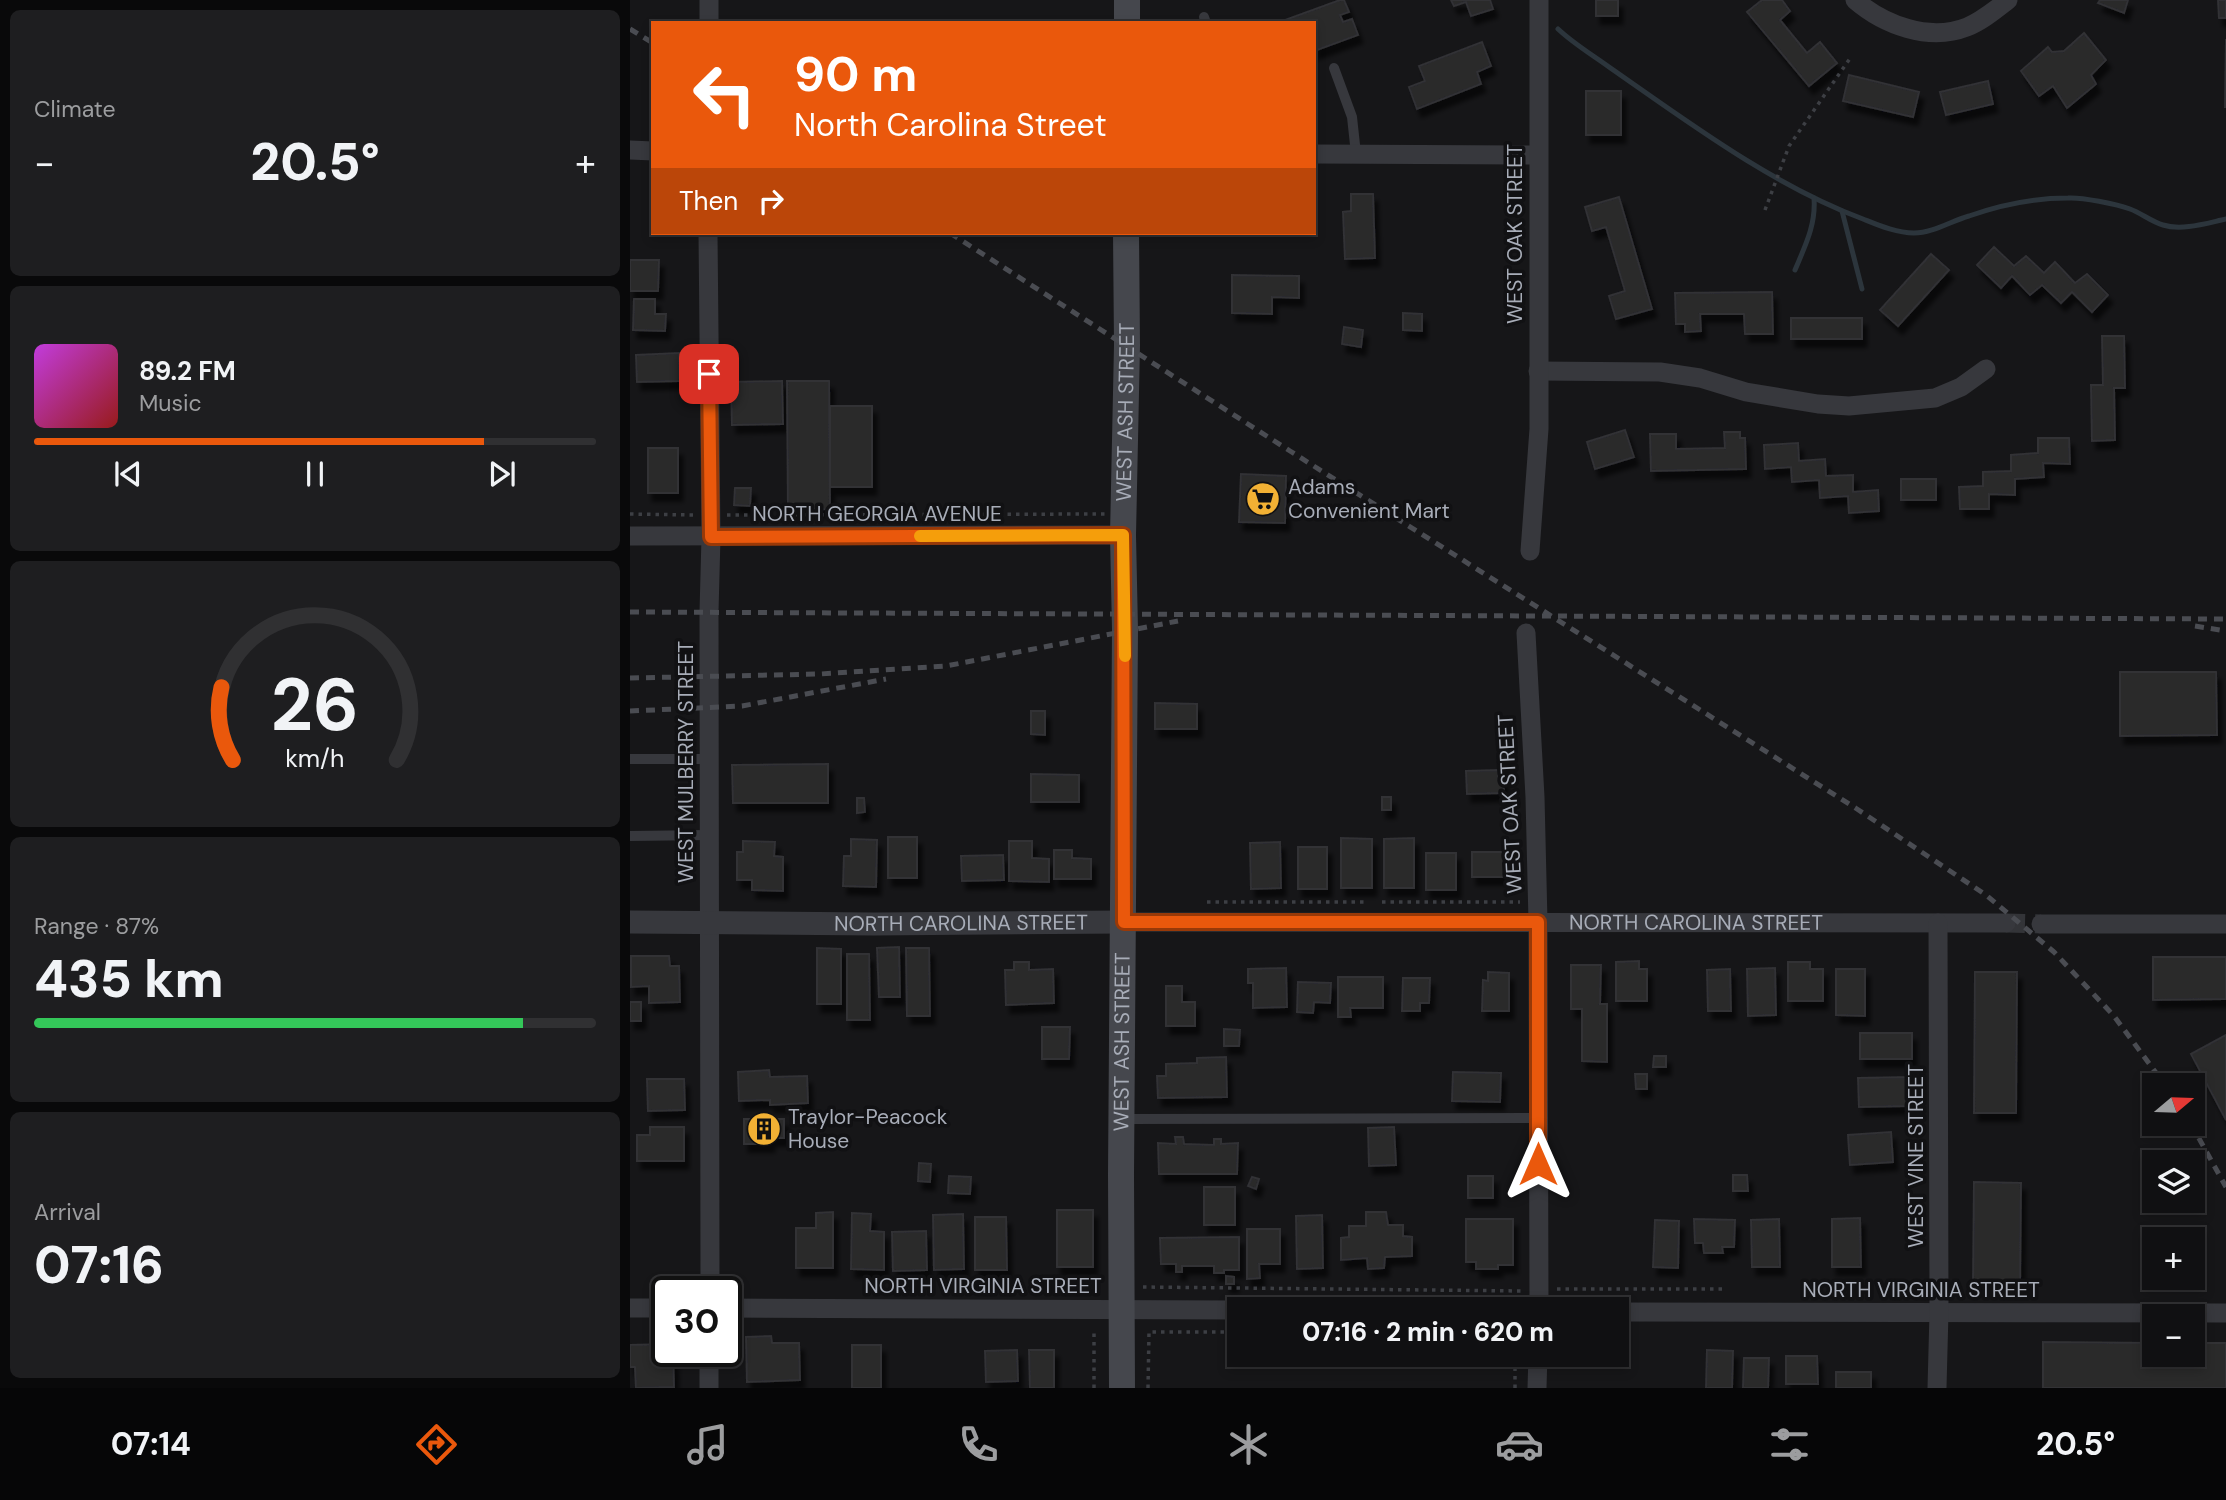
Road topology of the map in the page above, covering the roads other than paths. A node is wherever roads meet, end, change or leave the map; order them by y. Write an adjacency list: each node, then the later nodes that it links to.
1 (709, 0): 6 (street)
2 (1127, 0): 7 (main road)
3 (1539, 0): 13 (street, WEST OAK STREET)
4 (1856, 0): 5 (street)
5 (2008, 0)
6 (709, 21)
7 (1127, 21)
8 (1334, 68): 12 (lane)
9 (630, 150): 10 (street)
10 (651, 151)
11 (1316, 154): 12 (street)
12 (1356, 154): 13 (street)
13 (1538, 155): 17 (street, WEST OAK STREET)
14 (708, 235): 20 (street, WEST MULBERRY STREET)
15 (1126, 235): 18 (main road, WEST ASH STREET)
16 (1986, 369): 17 (street)
17 (1538, 371): 21 (street, WEST OAK STREET)
18 (1117, 524): 20 (street, NORTH GEORGIA AVENUE); 29 (main road, WEST ASH STREET)
19 (630, 536): 20 (street, NORTH GEORGIA AVENUE)
20 (711, 537): 24 (street, WEST MULBERRY STREET)
21 (1530, 551)
22 (1526, 633): 30 (street, WEST OAK STREET)
23 (630, 759): 24 (lane)
24 (709, 759): 26 (street, WEST MULBERRY STREET)
25 (630, 835): 26 (lane)
26 (709, 835): 28 (street, WEST MULBERRY STREET)
27 (630, 922): 28 (street, NORTH CAROLINA STREET)
28 (709, 922): 29 (street, NORTH CAROLINA STREET); 37 (street, WEST MULBERRY STREET)
29 (1124, 922): 30 (street, NORTH CAROLINA STREET); 36 (main road, WEST ASH STREET)
30 (1538, 922): 31 (street, NORTH CAROLINA STREET); 35 (street, WEST OAK STREET)
31 (1938, 923): 32 (street, NORTH CAROLINA STREET); 45 (street, WEST VINE STREET)
32 (2006, 923)
33 (2041, 923): 34 (street)
34 (2226, 924)
35 (1538, 1118): 36 (lane); 38 (street, WEST OAK STREET)
36 (1122, 1119): 42 (main road, WEST ASH STREET)
37 (710, 1276)
38 (1539, 1297)
39 (630, 1308): 40 (street)
40 (651, 1308)
41 (742, 1308): 42 (street, NORTH VIRGINIA STREET)
42 (1122, 1309): 43 (street, NORTH VIRGINIA STREET); 50 (main road, WEST ASH STREET)
43 (1227, 1310)
44 (1629, 1312): 45 (street, NORTH VIRGINIA STREET)
45 (1939, 1312): 46 (street, NORTH VIRGINIA STREET); 52 (street, WEST VINE STREET)
46 (2226, 1313)
47 (709, 1367): 49 (street)
48 (1538, 1367): 51 (street)
49 (709, 1388)
50 (1122, 1388)
51 (1537, 1388)
52 (1937, 1388)

